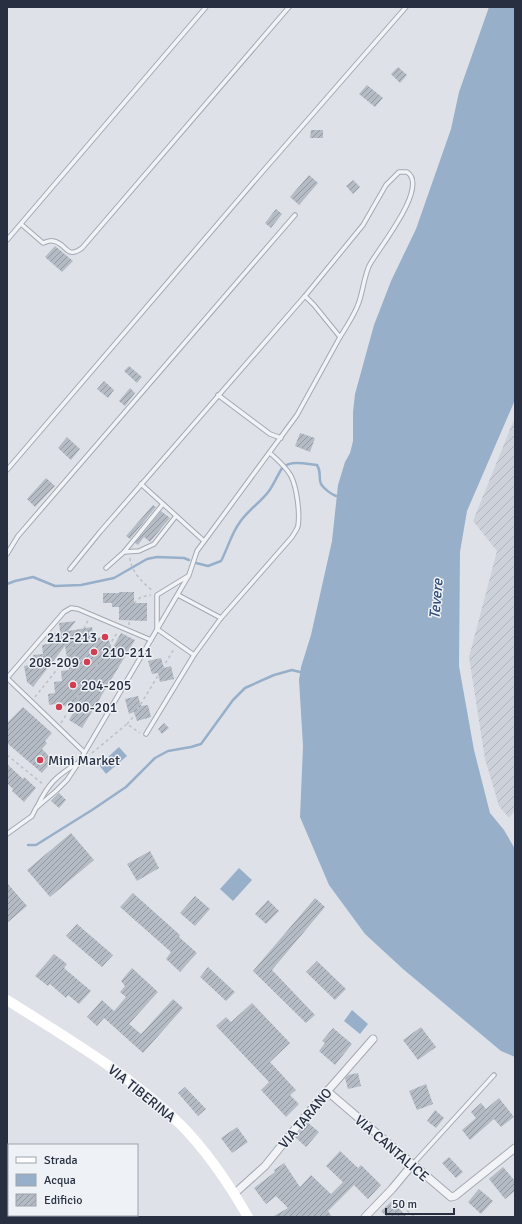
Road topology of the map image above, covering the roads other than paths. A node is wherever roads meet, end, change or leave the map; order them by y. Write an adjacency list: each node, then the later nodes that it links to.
1 (206, 7): 5 (lane)
2 (289, 7): 5 (lane)
3 (406, 7): 12 (lane)
4 (295, 215): 18 (lane)
5 (21, 224): 6 (lane)
6 (7, 240)
7 (305, 296): 8 (lane); 8 (lane); 9 (lane)
8 (340, 337): 10 (lane)
9 (218, 395): 10 (lane); 13 (lane)
10 (281, 438): 11 (lane)
11 (270, 453): 16 (lane); 23 (lane)
12 (7, 470)
13 (141, 484): 14 (lane); 20 (lane)
14 (163, 504): 15 (lane); 17 (lane)
15 (176, 516): 16 (lane); 17 (lane)
16 (204, 541): 21 (lane)
17 (124, 552): 19 (lane)
18 (7, 554)
19 (106, 568)
20 (70, 569)
21 (189, 575): 22 (lane); 24 (lane)
22 (178, 595): 23 (lane); 24 (lane)
23 (221, 618): 26 (lane)
24 (157, 629): 25 (lane); 26 (lane)
25 (151, 640): 27 (lane); 29 (lane)
26 (194, 655): 28 (lane)
27 (7, 678): 29 (lane)
28 (146, 734)
29 (84, 752): 30 (lane)
30 (79, 762): 31 (lane); 31 (lane)
31 (36, 808): 32 (lane)
32 (7, 834)
33 (7, 1000): 39 (main road, VIA TIBERINA)
34 (373, 1039): 36 (street, VIA TARANO)
35 (494, 1075): 38 (lane)
36 (327, 1091): 38 (street, VIA CANTALICE); 39 (street, VIA TARANO)
37 (515, 1148): 38 (street, VIA CANTALICE)
38 (412, 1165): 41 (street)
39 (234, 1194): 40 (main road, VIA TIBERINA)
40 (248, 1217)
41 (365, 1217)

